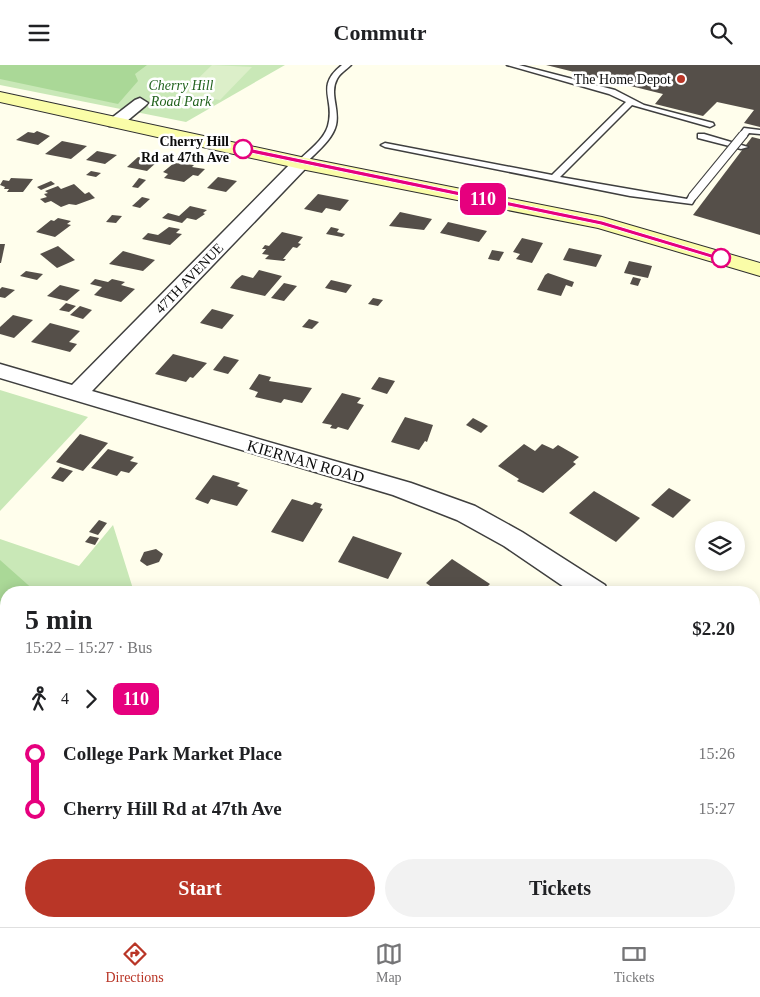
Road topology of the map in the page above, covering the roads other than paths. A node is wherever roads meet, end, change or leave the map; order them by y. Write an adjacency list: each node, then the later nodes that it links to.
1 (347, 65): 12 (lane)
2 (511, 65): 4 (lane)
3 (0, 97): 6 (main road)
4 (631, 102): 7 (lane); 13 (lane)
5 (140, 103): 6 (street)
6 (115, 123): 12 (main road)
7 (710, 125)
8 (760, 132): 13 (lane, bridge)
9 (701, 135): 11 (lane)
10 (385, 145): 13 (lane)
11 (744, 147)
12 (301, 163): 14 (main road); 16 (street, 47TH AVENUE)
13 (554, 178)
14 (760, 270)
15 (0, 371): 16 (street, KIERNAN ROAD)
16 (78, 393): 17 (street, KIERNAN ROAD)
17 (584, 586)

